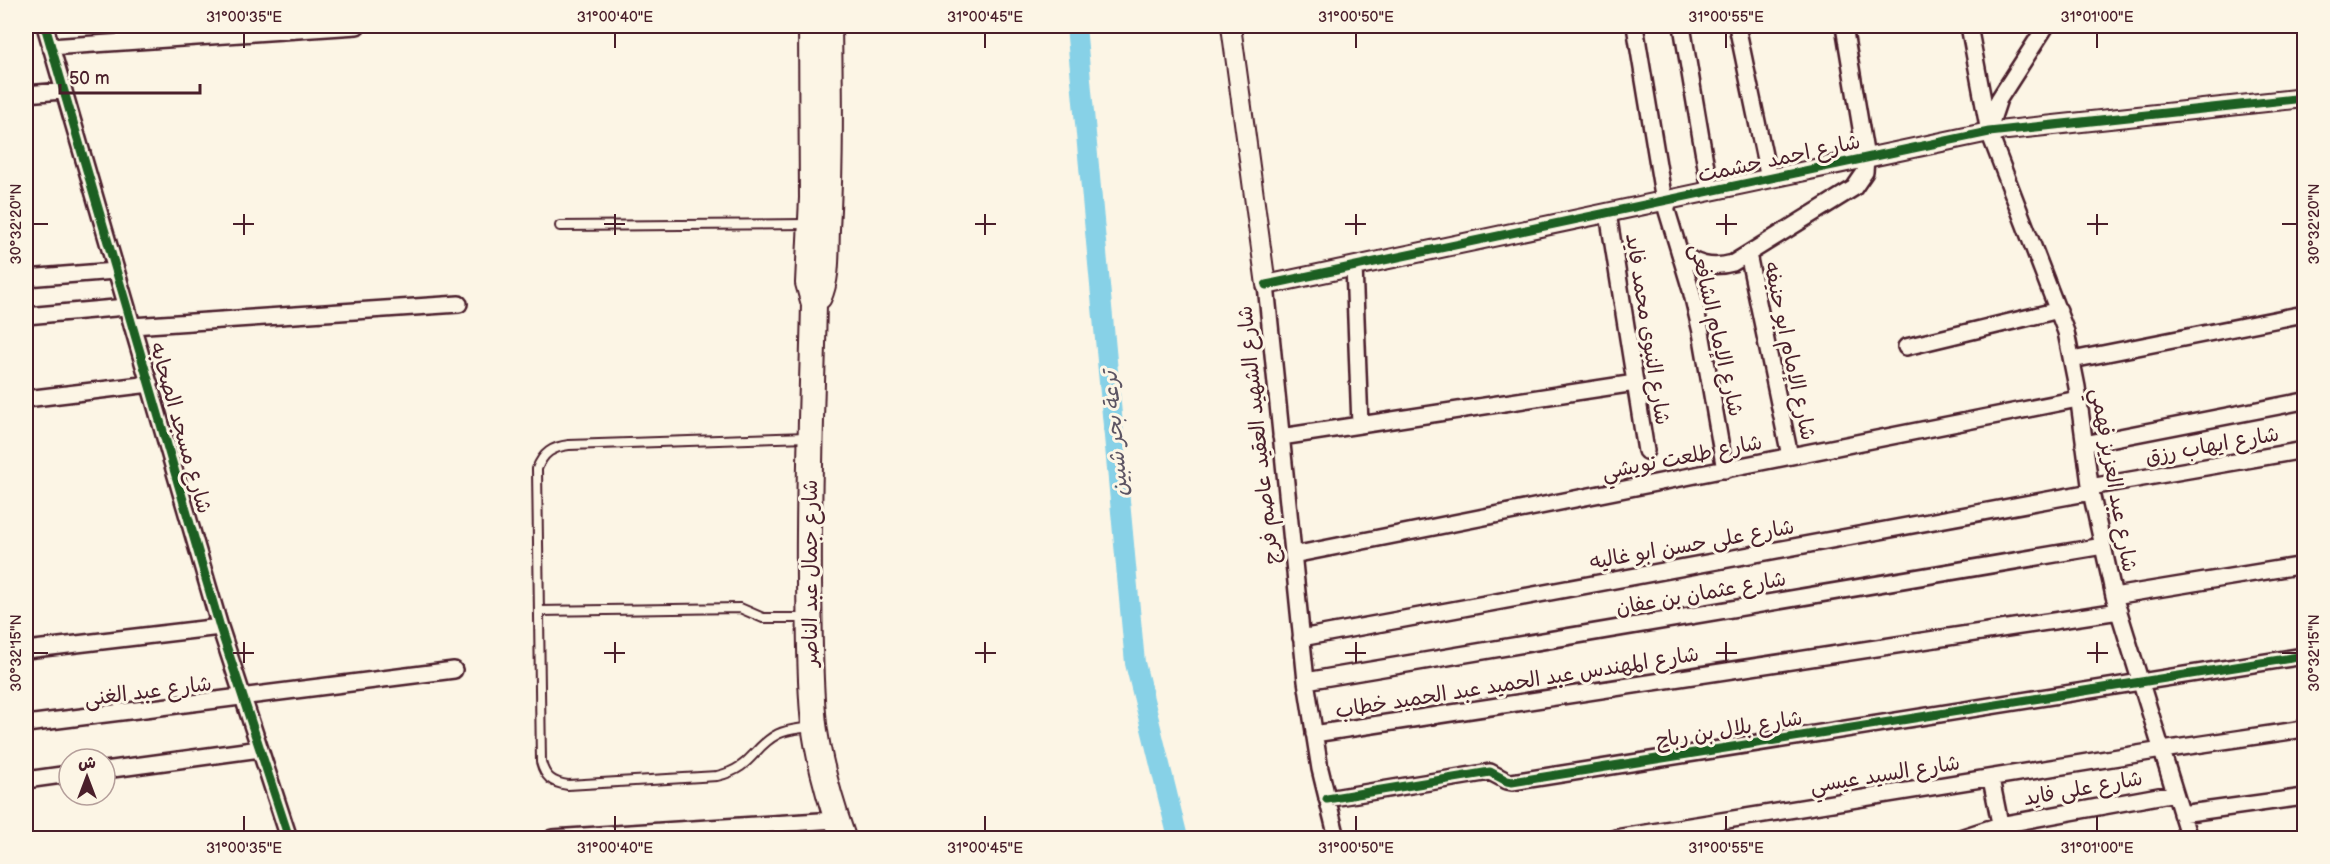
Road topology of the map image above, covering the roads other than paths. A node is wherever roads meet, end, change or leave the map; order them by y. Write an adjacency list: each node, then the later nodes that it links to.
1 (45, 26): 12 (street, شارع مسجد الصحابه)
2 (357, 26): 12 (street)
3 (811, 26): 22 (main road, شارع جمال عبد الناصر)
4 (829, 26): 31 (main road, شارع جمال عبد الناصر)
5 (1231, 26): 29 (street, شارع الشهيد العقيد عاصم فرج)
6 (1635, 26): 20 (street, شارع الإمام الشافعى)
7 (1682, 26): 19 (street)
8 (1737, 26): 18 (street)
9 (1844, 26): 17 (street)
10 (1969, 26): 16 (street, شارع عبد العزيز فهمي)
11 (2046, 26): 16 (street)
12 (51, 47): 13 (street, شارع مسجد الصحابه)
13 (62, 91): 14 (street); 27 (street, شارع مسجد الصحابه)
14 (26, 94)
15 (2304, 98): 16 (street, شارع احمد حشمت)
16 (1989, 132): 17 (street, شارع احمد حشمت); 33 (street, شارع عبد العزيز فهمي)
17 (1866, 158): 18 (street, شارع احمد حشمت); 25 (street)
18 (1769, 179): 19 (street, شارع احمد حشمت)
19 (1710, 191): 20 (street, شارع احمد حشمت)
20 (1664, 201): 21 (street, شارع احمد حشمت); 24 (street, شارع الإمام الشافعى)
21 (1608, 213): 26 (street, شارع احمد حشمت); 39 (street, شارع النبوى محمد فايد)
22 (810, 224): 23 (lane); 31 (main road, شارع جمال عبد الناصر)
23 (560, 226)
24 (1678, 251): 25 (street); 51 (street, شارع الإمام الشافعى)
25 (1748, 254): 50 (street, شارع الإمام ابو حنيفه)
26 (1354, 266): 29 (street, شارع احمد حشمت); 44 (street)
27 (115, 271): 28 (street); 32 (street, شارع مسجد الصحابه)
28 (26, 278)
29 (1266, 285): 46 (street, شارع الشهيد العقيد عاصم فرج)
30 (459, 304): 36 (street)
31 (814, 304): 45 (main road, شارع جمال عبد الناصر)
32 (126, 307): 35 (street); 36 (street, شارع مسجد الصحابه)
33 (2058, 310): 37 (street); 38 (street, شارع عبد العزيز فهمي)
34 (2304, 314): 38 (street)
35 (26, 316)
36 (132, 326): 40 (street, شارع مسجد الصحابه)
37 (1906, 347)
38 (2072, 360): 42 (street, شارع عبد العزيز فهمي)
39 (1635, 383): 44 (street); 49 (street, شارع النبوى محمد فايد)
40 (150, 384): 41 (street); 60 (street, شارع مسجد الصحابه)
41 (26, 399)
42 (2078, 399): 47 (street, شارع عبد العزيز فهمي); 50 (street, شارع طلعت نويشي)
43 (2304, 402): 47 (street)
44 (1360, 425): 46 (street)
45 (811, 436): 57 (lane); 59 (main road, شارع جمال عبد الناصر)
46 (1281, 437): 54 (street, شارع الشهيد العقيد عاصم فرج)
47 (2084, 444): 52 (street, شارع عبد العزيز فهمي)
48 (2304, 450): 52 (street, شارع ايهاب رزق)
49 (1646, 451)
50 (1790, 456): 51 (street, شارع طلعت نويشي)
51 (1725, 470): 54 (street, شارع طلعت نويشي)
52 (2091, 490): 53 (street, شارع عبد العزيز فهمي); 61 (street, شارع على حسن ابو غاليه)
53 (2103, 546): 56 (street, شارع عبد العزيز فهمي); 65 (street, شارع عثمان بن عفان)
54 (1293, 555): 61 (street, شارع الشهيد العقيد عاصم فرج)
55 (2304, 565): 56 (street)
56 (2114, 596): 58 (street, شارع عبد العزيز فهمي)
57 (539, 611): 59 (lane); 69 (lane)
58 (2119, 611): 66 (street, شارع عبد العزيز فهمي); 71 (street, شارع المهندس عبد الحميد عبد الحميد خطاب)
59 (810, 618): 69 (main road, شارع جمال عبد الناصر)
60 (220, 627): 62 (street); 67 (street, شارع مسجد الصحابه)
61 (1301, 638): 65 (street, شارع الشهيد العقيد عاصم فرج)
62 (26, 650)
63 (2304, 656): 66 (street, شارع بلال بن رباح)
64 (454, 670): 67 (street, شارع عبد الغنى)
65 (1306, 681): 71 (street, شارع الشهيد العقيد عاصم فرج)
66 (2140, 681): 73 (street, شارع عبد العزيز فهمي); 80 (street, شارع بلال بن رباح)
67 (241, 697): 68 (street, شارع عبد الغنى); 72 (street, شارع مسجد الصحابه)
68 (26, 724)
69 (815, 726): 82 (main road, شارع جمال عبد الناصر)
70 (2304, 729): 73 (street, شارع السيد عيسي)
71 (1314, 734): 80 (street, شارع الشهيد العقيد عاصم فرج)
72 (260, 749): 74 (street); 84 (street, شارع مسجد الصحابه)
73 (2162, 750): 76 (street, شارع السيد عيسي); 78 (street, شارع عبد العزيز فهمي)
74 (117, 768)
75 (57, 776): 77 (street)
76 (1991, 779): 83 (street); 87 (street, شارع السيد عيسي)
77 (26, 780)
78 (2175, 793): 81 (street, شارع عبد العزيز فهمي); 83 (street, شارع على فايد)
79 (2304, 797): 81 (street)
80 (1327, 799): 86 (street, شارع الشهيد العقيد عاصم فرج)
81 (2181, 814): 89 (street, شارع عبد العزيز فهمي)
82 (840, 829): 85 (street)
83 (2001, 832): 88 (street, شارع على فايد)
84 (289, 838)
85 (552, 838)
86 (1337, 838)
87 (1615, 838)
88 (1960, 838)
89 (2189, 838)

